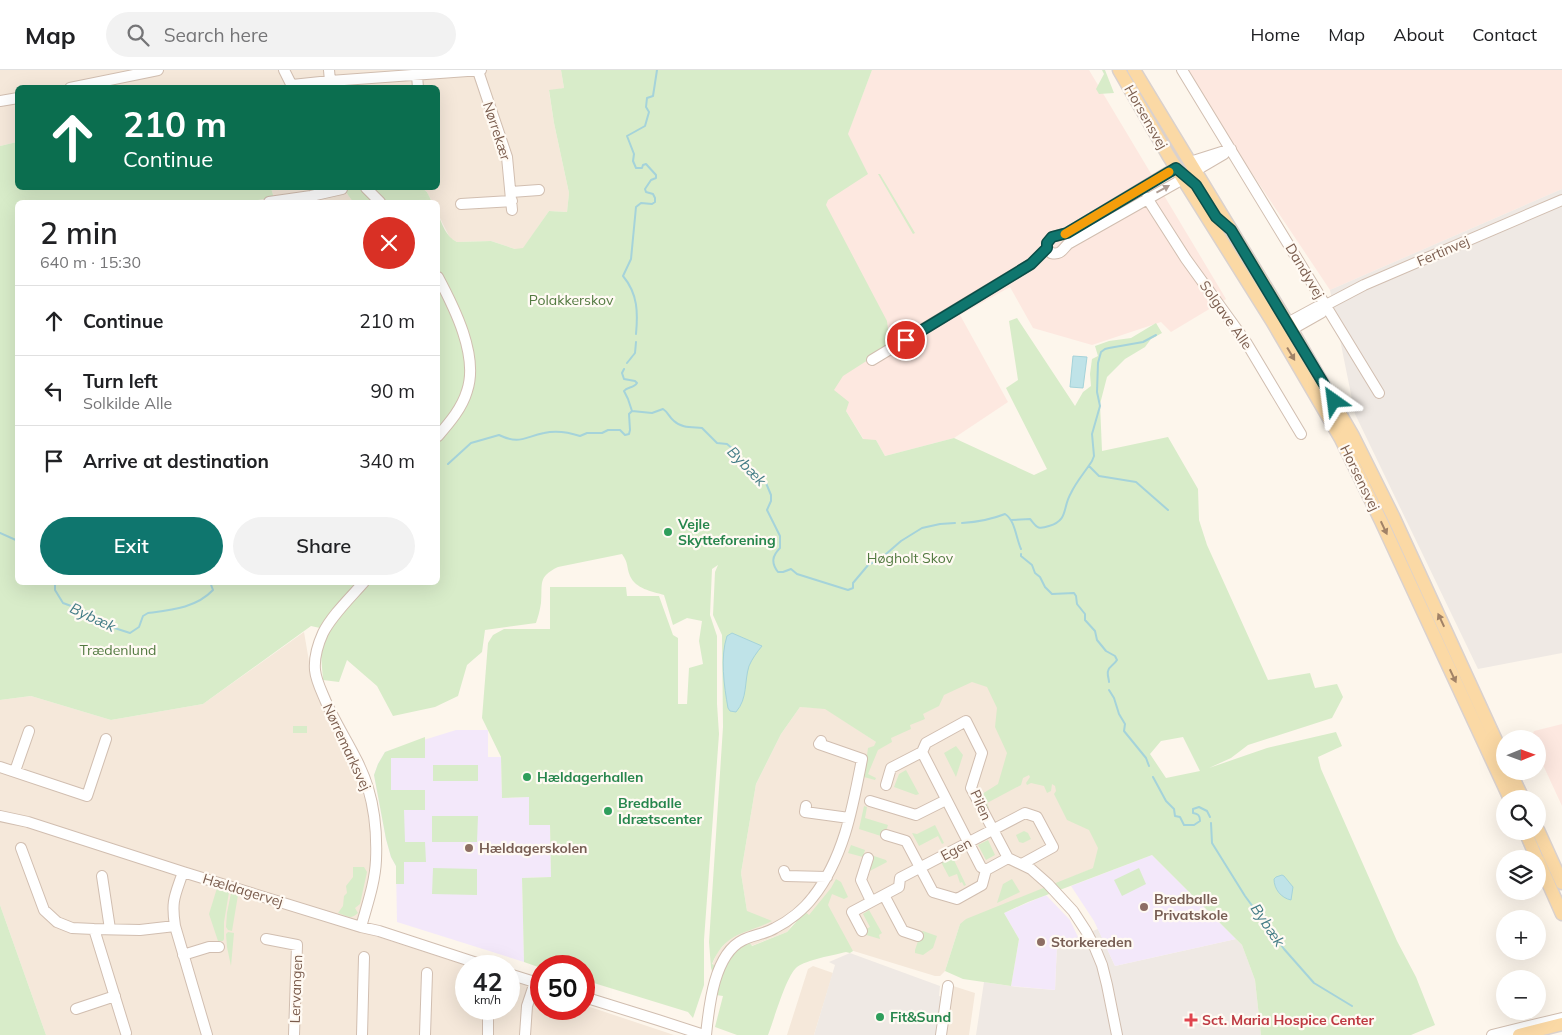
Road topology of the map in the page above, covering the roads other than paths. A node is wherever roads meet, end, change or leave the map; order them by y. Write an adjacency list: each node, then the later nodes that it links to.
1 (158, 70): 13 (street)
2 (284, 70): 14 (street)
3 (329, 70): 11 (street)
4 (479, 70): 7 (street, Nørrekær); 29 (street, Nørrekær)
5 (1134, 70): 20 (main road, Horsensvej)
6 (1182, 70): 19 (street, Dandyvej)
7 (452, 71): 10 (street, Nørrekær)
8 (1120, 71): 20 (main road, Horsensvej); 20 (main road)
9 (393, 73): 10 (street, Nørrekær); 12 (street, Nørrekær)
10 (417, 75): 16 (street)
11 (330, 81): 12 (street, Nørrekær); 15 (street, Nørrekær)
12 (342, 84)
13 (85, 85)
14 (292, 85)
15 (300, 85)
16 (418, 85)
17 (15, 98): 18 (street)
18 (0, 101)
19 (1231, 149): 20 (street); 33 (street, Dandyvej)
20 (1183, 171): 25 (street, one-way to 20); 31 (street); 34 (main road, Horsensvej); 34 (main road, Horsensvej)
21 (331, 190): 24 (street)
22 (368, 190): 27 (street)
23 (539, 190): 29 (street)
24 (310, 192): 26 (street)
25 (1147, 198): 31 (street); 38 (street, Solgave Alle)
26 (277, 200)
27 (378, 200)
28 (1562, 200): 33 (street, Fertinvej)
29 (512, 201): 30 (street)
30 (461, 204)
31 (1049, 250): 35 (street)
32 (440, 281): 37 (street)
33 (1326, 305): 34 (street, Fertinvej); 36 (street, Dandyvej)
34 (1289, 329): 43 (main road, Horsensvej, one-way to 34); 48 (main road, Horsensvej, one-way to 48)
35 (872, 360)
36 (1379, 393)
37 (440, 434)
38 (1301, 434)
39 (361, 585): 74 (street, Nørremarksvej)
40 (29, 731): 46 (street)
41 (106, 739): 46 (street)
42 (821, 741): 53 (street)
43 (1496, 741)
44 (922, 752): 47 (street); 49 (street); 54 (street, Pilen)
45 (0, 767): 46 (street)
46 (15, 771)
47 (886, 785)
48 (1506, 790)
49 (946, 800): 50 (street); 57 (street)
50 (870, 801)
51 (806, 806): 53 (street)
52 (0, 816): 65 (street, Hældagervej)
53 (849, 818): 67 (street)
54 (993, 830): 57 (street, Egen); 60 (street); 61 (street, Egen)
55 (886, 835): 62 (street)
56 (1543, 840): 69 (main road)
57 (968, 842): 62 (street, Egen); 63 (street)
58 (21, 848): 75 (street)
59 (868, 858): 71 (street)
60 (1008, 858): 61 (street); 63 (street)
61 (1022, 864): 103 (street)
62 (920, 868): 63 (street); 70 (street, Egen)
63 (986, 870)
64 (784, 871): 67 (street)
65 (183, 872): 73 (street); 74 (street, Hældagervej)
66 (102, 876): 76 (street)
67 (827, 877): 101 (street)
68 (1546, 879): 72 (main road)
69 (1562, 883)
70 (884, 895): 71 (street, Egen); 78 (street)
71 (871, 901): 77 (street, Egen)
72 (1562, 914)
73 (174, 926): 76 (street); 81 (street)
74 (361, 927): 82 (street, Hældagervej)
75 (94, 929): 76 (street); 86 (street)
76 (110, 930)
77 (862, 931)
78 (918, 936)
79 (266, 939): 96 (street, Lervangen)
80 (219, 947): 81 (street)
81 (183, 955): 95 (street)
82 (455, 956)
83 (364, 957): 97 (street)
84 (427, 973): 98 (street)
85 (948, 986): 102 (street)
86 (115, 996): 89 (street); 94 (street)
87 (530, 1000): 100 (street)
88 (595, 1000): 101 (street)
89 (76, 1009)
90 (1562, 1018): 104 (street)
91 (488, 1020): 99 (street)
92 (1562, 1024): 105 (main road)
93 (1562, 1030): 106 (street)
94 (126, 1033)
95 (207, 1035)
96 (294, 1035)
97 (362, 1035)
98 (425, 1035)
99 (488, 1035)
100 (525, 1035)
101 (705, 1035)
102 (941, 1035)
103 (1117, 1035)
104 (1492, 1035)
105 (1519, 1035)
106 (1540, 1035)

